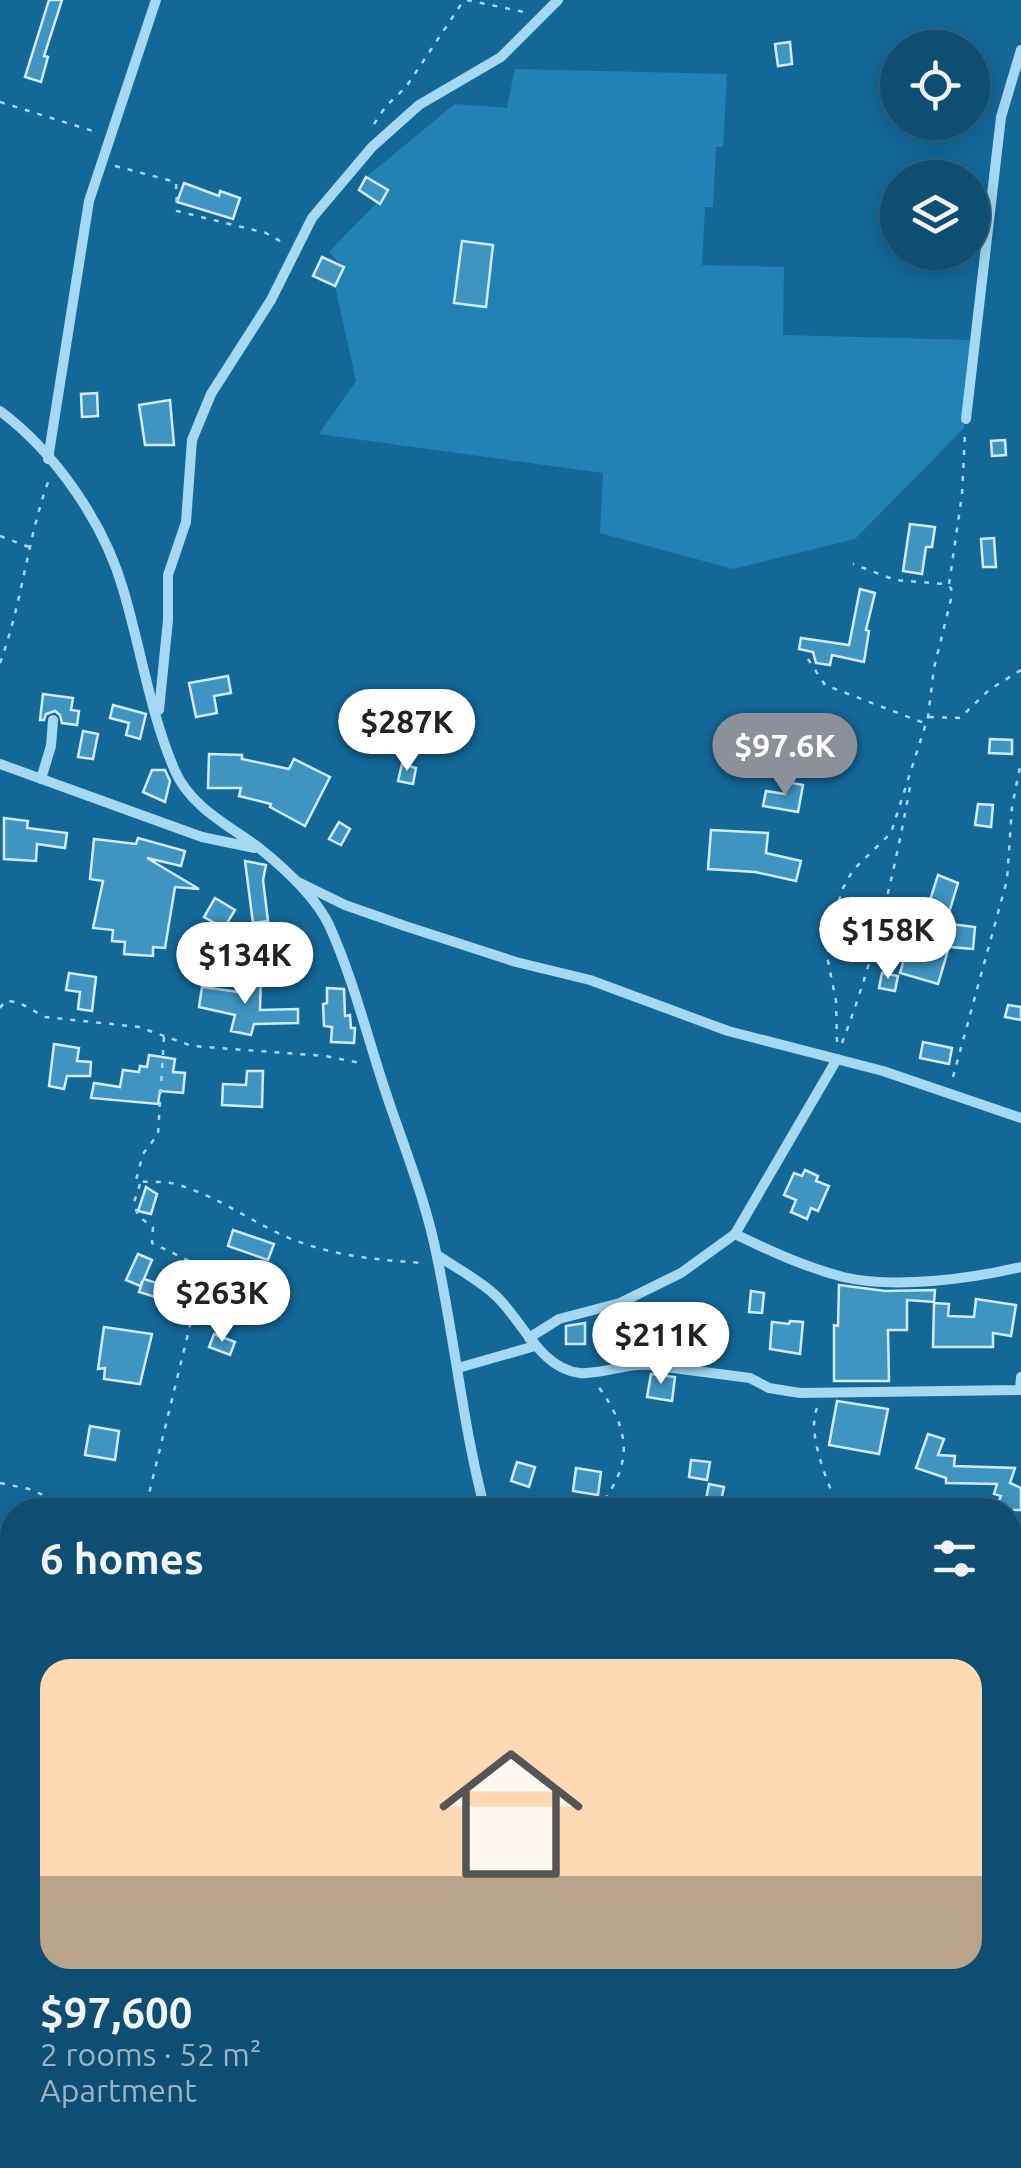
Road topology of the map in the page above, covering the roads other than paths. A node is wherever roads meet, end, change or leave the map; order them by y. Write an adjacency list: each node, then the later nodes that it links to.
1 (156, 0): 6 (street)
2 (558, 0): 8 (street)
3 (1021, 50): 5 (street)
4 (0, 411): 6 (street)
5 (966, 419)
6 (48, 458): 8 (street)
7 (53, 720): 10 (street)
8 (158, 720): 11 (street)
9 (0, 764): 10 (street)
10 (42, 779): 11 (street)
11 (261, 850): 12 (street)
12 (292, 879): 13 (street); 16 (street)
13 (836, 1059): 14 (street); 15 (street)
14 (1021, 1118)
15 (735, 1234): 17 (street); 18 (street)
16 (438, 1260): 18 (street); 19 (street)
17 (1021, 1268)
18 (532, 1342): 19 (street); 20 (street)
19 (458, 1368): 21 (street)
20 (1021, 1377)
21 (482, 1498)

